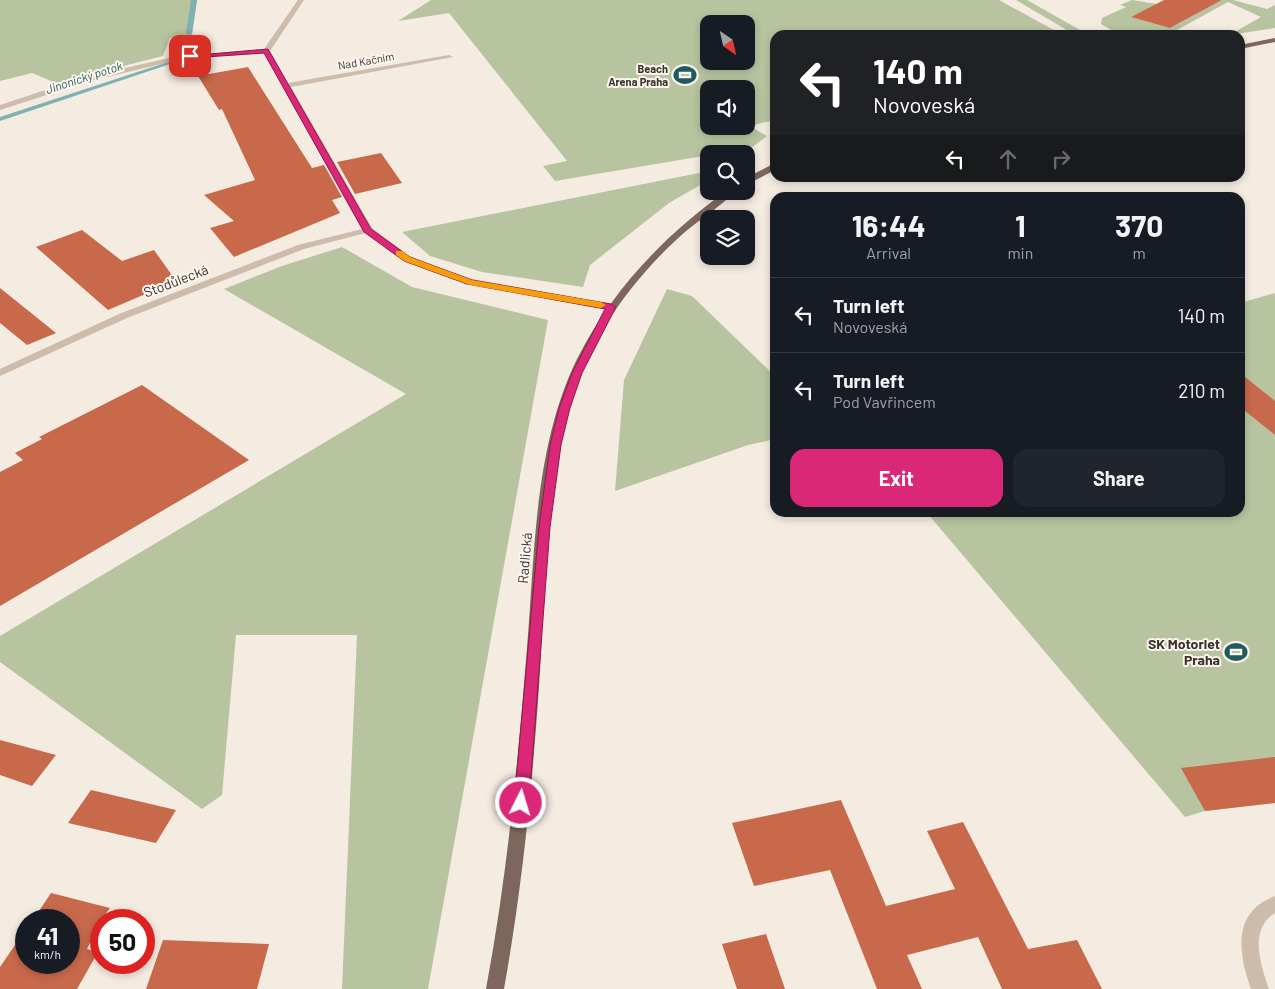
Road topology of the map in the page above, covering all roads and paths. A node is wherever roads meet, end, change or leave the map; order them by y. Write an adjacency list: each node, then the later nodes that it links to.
1 (302, 0): 4 (street)
2 (1275, 40): 3 (main road)
3 (1245, 46)
4 (266, 51): 6 (street); 7 (street)
5 (449, 58): 6 (street, Nad Kačním)
6 (286, 86): 11 (street)
7 (0, 108)
8 (770, 169): 9 (main road)
9 (755, 177)
10 (719, 200): 12 (main road, Radlická)
11 (368, 230): 12 (street); 13 (street, Stodůlecká)
12 (611, 307): 15 (main road, Radlická)
13 (0, 372)
14 (1275, 904): 16 (street)
15 (495, 989)
16 (1260, 989)

